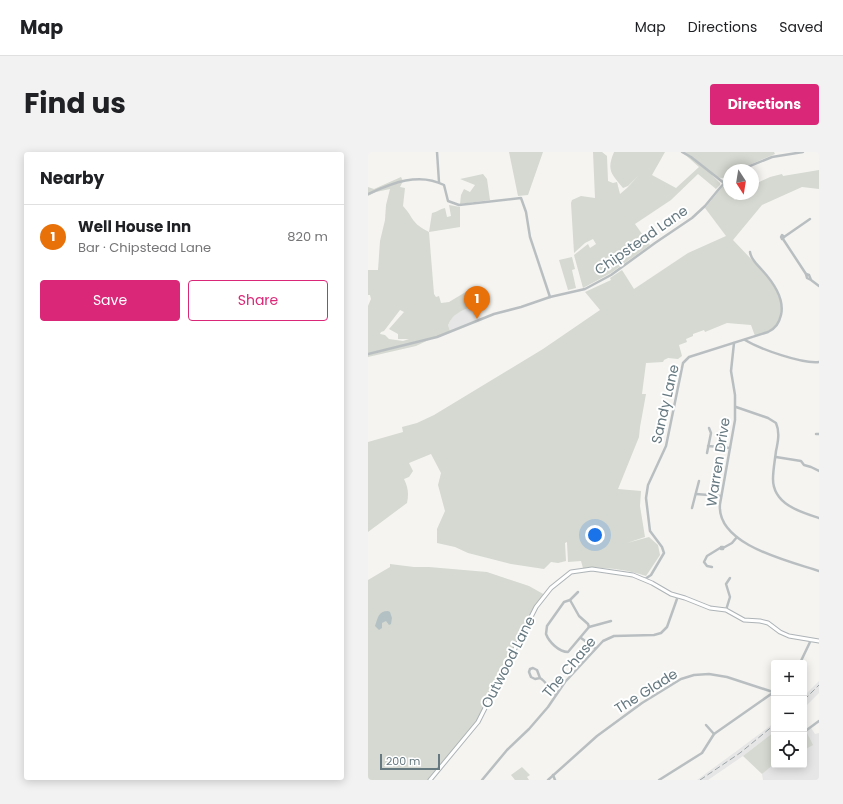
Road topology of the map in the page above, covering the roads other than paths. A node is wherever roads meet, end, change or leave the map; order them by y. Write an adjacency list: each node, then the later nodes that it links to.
1 (437, 152): 6 (street)
2 (682, 152): 7 (street)
3 (803, 152): 4 (street)
4 (784, 153): 5 (street)
5 (754, 164)
6 (439, 182): 9 (street); 13 (street)
7 (723, 182)
8 (723, 184): 13 (street, Chipstead Lane)
9 (368, 194)
10 (810, 219): 12 (street)
11 (750, 252): 14 (street, Sandy Lane)
12 (819, 286)
13 (550, 297): 16 (street, Chipstead Lane)
14 (745, 340): 15 (street, Sandy Lane); 17 (street)
15 (734, 343): 18 (street, Warren Drive); 33 (street, Sandy Lane)
16 (368, 354)
17 (819, 362)
18 (736, 407): 21 (street, Warren Drive); 23 (street)
19 (708, 428): 20 (street)
20 (708, 446): 21 (street); 22 (street)
21 (730, 448): 27 (street, Warren Drive)
22 (706, 453)
23 (776, 457): 24 (street); 29 (street)
24 (819, 471)
25 (700, 481): 26 (street)
26 (696, 494): 27 (street); 28 (street)
27 (721, 496): 30 (street, Warren Drive)
28 (692, 508)
29 (819, 518)
30 (737, 537): 31 (street); 32 (street, Warren Drive)
31 (712, 567)
32 (819, 571)
33 (651, 575): 35 (street, Sandy Lane); 36 (street)
34 (730, 578): 40 (street)
35 (645, 579): 36 (main road, Outwood Lane); 57 (main road, Outwood Lane)
36 (652, 583): 38 (main road, Outwood Lane)
37 (578, 592): 39 (street)
38 (678, 596): 40 (main road, Outwood Lane); 46 (street, The Chase)
39 (570, 600): 42 (street); 43 (street)
40 (726, 610): 44 (main road, Outwood Lane)
41 (611, 621): 42 (street)
42 (589, 627): 43 (street)
43 (581, 638): 46 (street)
44 (811, 640): 45 (main road, Outwood Lane); 47 (street)
45 (819, 641)
46 (595, 648): 50 (street, The Chase)
47 (801, 660)
48 (540, 678): 48 (street); 50 (street)
49 (771, 691): 56 (street, The Glade)
50 (556, 694): 58 (street, The Chase)
51 (771, 694): 55 (street)
52 (819, 721): 54 (street)
53 (706, 725): 55 (street)
54 (807, 730)
55 (714, 734): 61 (street)
56 (554, 775): 59 (street, The Glade); 60 (street)
57 (430, 780)
58 (482, 780)
59 (548, 780)
60 (555, 780)
61 (659, 780)

